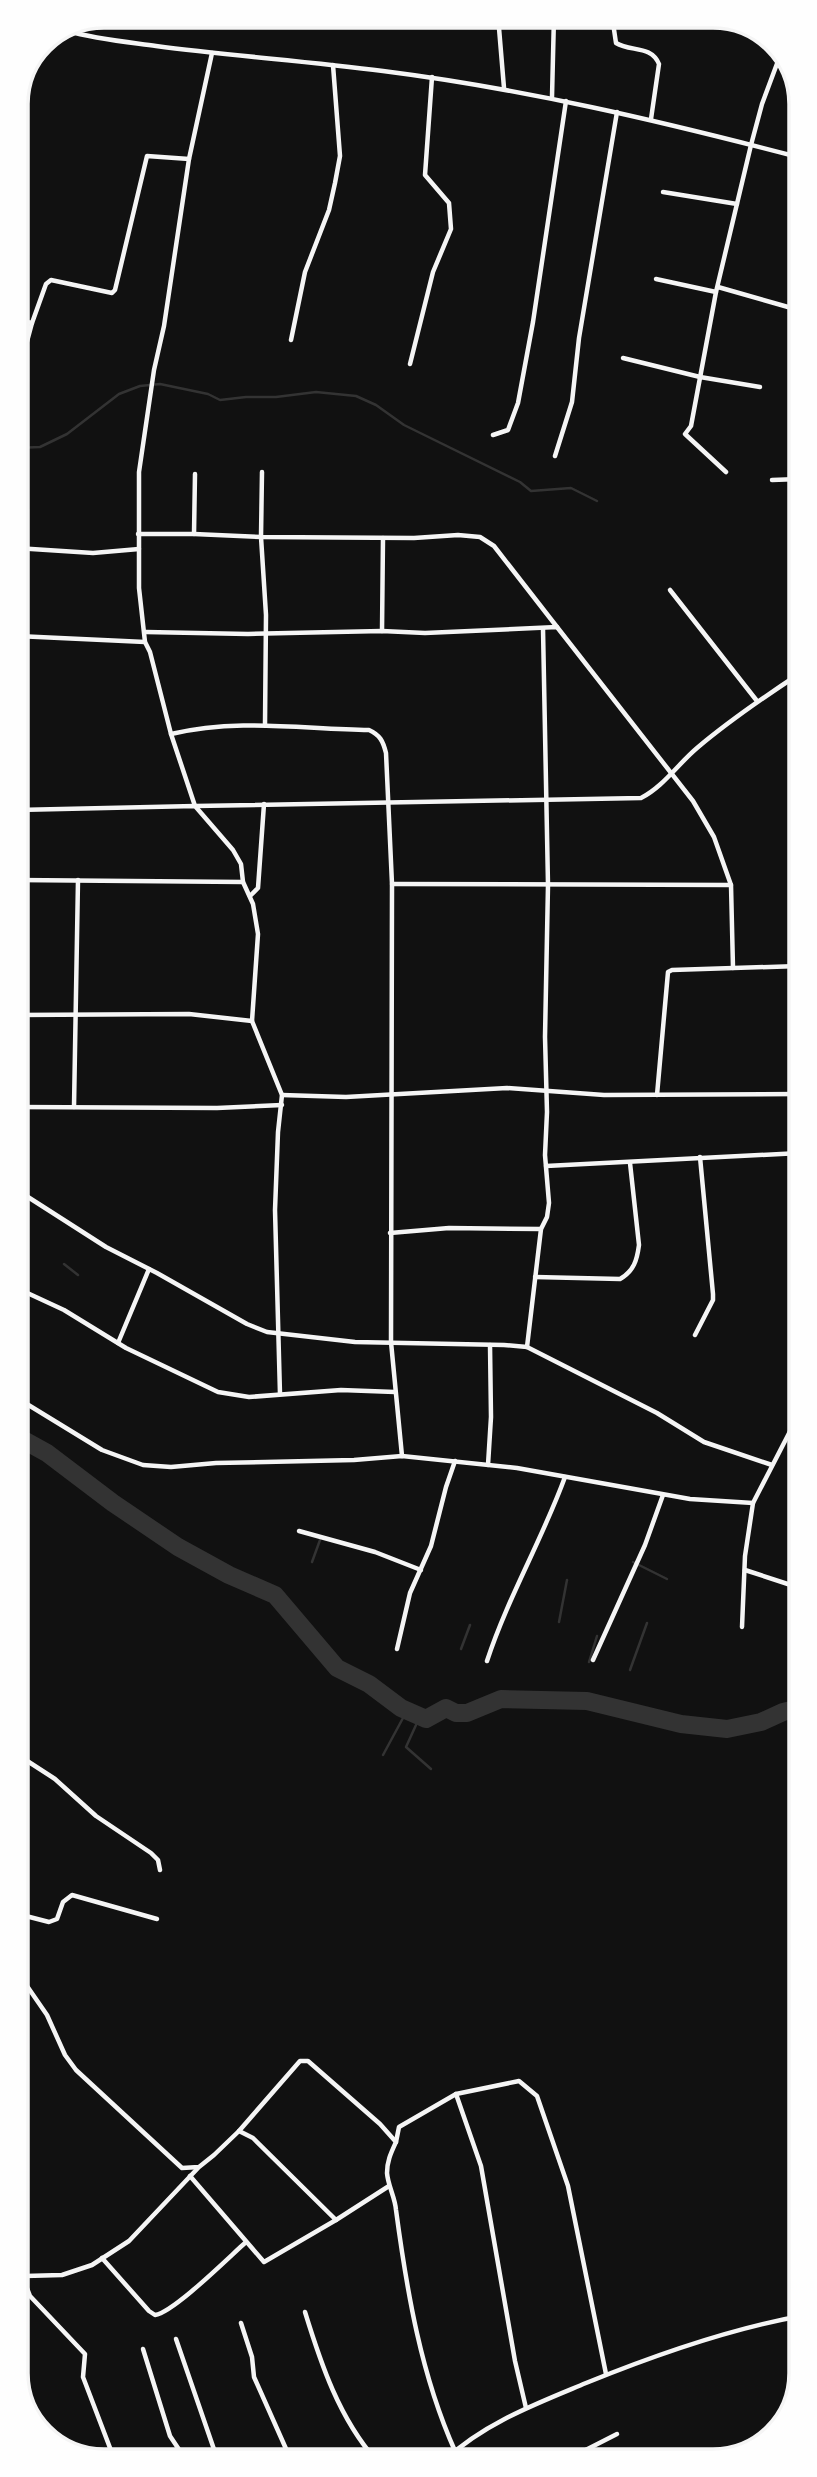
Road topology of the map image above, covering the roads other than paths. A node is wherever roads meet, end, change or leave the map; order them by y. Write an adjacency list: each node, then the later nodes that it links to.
1 (499, 28): 9 (street)
2 (554, 28): 10 (street)
3 (614, 28): 13 (street)
4 (79, 33): 5 (street)
5 (212, 53): 7 (street); 16 (street)
6 (777, 64): 14 (street)
7 (333, 65): 8 (street); 25 (street)
8 (432, 77): 9 (street); 27 (street)
9 (504, 88): 10 (street)
10 (552, 97): 11 (street)
11 (566, 101): 12 (street); 30 (street)
12 (617, 112): 13 (street); 31 (street)
13 (651, 119): 14 (street)
14 (751, 145): 15 (street); 18 (street)
15 (789, 155)
16 (189, 159): 23 (street); 37 (street)
17 (663, 192): 18 (street)
18 (737, 204): 20 (street)
19 (656, 279): 20 (street)
20 (717, 290): 21 (street); 28 (street)
21 (788, 307)
22 (28, 322): 23 (street)
23 (32, 323): 24 (street)
24 (28, 338)
25 (290, 340)
26 (622, 358): 28 (street)
27 (410, 363)
28 (700, 377): 29 (street); 33 (street)
29 (760, 387)
30 (493, 435)
31 (555, 456)
32 (262, 472): 39 (street)
33 (726, 472)
34 (195, 474): 38 (street)
35 (789, 479): 36 (street)
36 (772, 480)
37 (138, 534): 38 (street); 42 (street)
38 (194, 534): 39 (street)
39 (261, 537): 40 (street); 48 (street)
40 (383, 538): 44 (street); 46 (street)
41 (28, 549): 42 (street)
42 (139, 549): 47 (street)
43 (670, 590): 52 (street)
44 (557, 627): 45 (street); 55 (street)
45 (543, 628): 46 (street); 56 (street)
46 (382, 631): 48 (street)
47 (145, 632): 48 (street); 50 (street)
48 (266, 634): 53 (street)
49 (28, 637): 50 (street)
50 (145, 642): 54 (street)
51 (789, 680): 52 (street)
52 (757, 701): 55 (street)
53 (265, 724): 54 (street); 57 (street)
54 (171, 734): 59 (street)
55 (670, 772): 56 (street); 66 (street)
56 (547, 800): 57 (street); 65 (street)
57 (388, 802): 58 (street); 64 (street)
58 (264, 804): 59 (street); 67 (street)
59 (195, 806): 60 (street); 63 (street)
60 (28, 810)
61 (28, 880): 62 (street)
62 (78, 880): 63 (street); 71 (street)
63 (243, 882): 67 (street)
64 (392, 884): 65 (street); 76 (street)
65 (548, 885): 66 (street); 73 (street)
66 (731, 885): 69 (street)
67 (250, 896): 72 (street)
68 (789, 966): 69 (street)
69 (733, 968): 77 (street)
70 (28, 1015): 71 (street)
71 (78, 1015): 72 (street); 80 (street)
72 (252, 1021): 75 (street)
73 (547, 1091): 76 (street); 77 (street); 84 (street)
74 (789, 1094): 77 (street)
75 (282, 1095): 76 (street); 78 (street)
76 (391, 1095): 87 (street)
77 (657, 1096)
78 (282, 1105): 80 (street); 91 (street)
79 (28, 1107): 80 (street)
80 (74, 1107)
81 (789, 1153): 82 (street)
82 (700, 1157): 83 (street); 92 (street)
83 (630, 1163): 84 (street); 89 (street)
84 (546, 1166): 86 (street)
85 (28, 1197): 88 (street)
86 (541, 1229): 87 (street); 89 (street)
87 (390, 1233): 93 (street)
88 (149, 1269): 91 (street); 94 (street)
89 (534, 1277): 96 (street)
90 (28, 1293): 94 (street)
91 (277, 1334): 93 (street); 98 (street)
92 (695, 1335)
93 (391, 1342): 95 (street); 97 (street)
94 (118, 1343): 98 (street)
95 (490, 1345): 96 (street); 103 (street)
96 (527, 1348): 104 (street)
97 (395, 1392): 98 (street); 101 (street)
98 (280, 1394)
99 (28, 1404): 101 (street)
100 (789, 1433): 104 (street)
101 (402, 1456): 102 (street)
102 (455, 1461): 103 (street); 109 (street)
103 (488, 1465): 105 (street)
104 (772, 1465): 107 (street)
105 (565, 1476): 106 (street); 115 (street)
106 (663, 1494): 107 (street); 114 (street)
107 (752, 1503): 110 (street)
108 (299, 1531): 109 (street)
109 (421, 1570): 113 (street)
110 (745, 1570): 111 (street); 112 (street)
111 (789, 1584)
112 (742, 1627)
113 (397, 1649)
114 (593, 1660)
115 (487, 1661)
116 (28, 1761): 117 (street)
117 (160, 1870)
118 (28, 1917): 119 (street)
119 (157, 1919)
120 (28, 1986): 124 (street)
121 (456, 2094): 123 (street); 137 (street); 138 (street)
122 (239, 2131): 123 (street); 124 (street); 127 (street)
123 (396, 2142): 126 (street)
124 (199, 2167): 125 (street)
125 (190, 2176): 128 (street); 129 (street)
126 (389, 2186): 127 (street); 145 (street)
127 (336, 2220): 128 (street)
128 (246, 2242): 129 (street)
129 (102, 2258): 130 (street)
130 (28, 2276)
131 (28, 2292): 140 (street)
132 (305, 2312): 144 (street)
133 (789, 2318): 137 (street)
134 (241, 2323): 143 (street)
135 (176, 2339): 142 (street)
136 (143, 2349): 141 (street)
137 (606, 2374): 138 (street)
138 (526, 2408): 146 (street)
139 (617, 2434): 147 (street)
140 (110, 2449)
141 (179, 2449)
142 (214, 2449)
143 (286, 2449)
144 (368, 2449)
145 (454, 2449)
146 (458, 2449)
147 (588, 2449)

